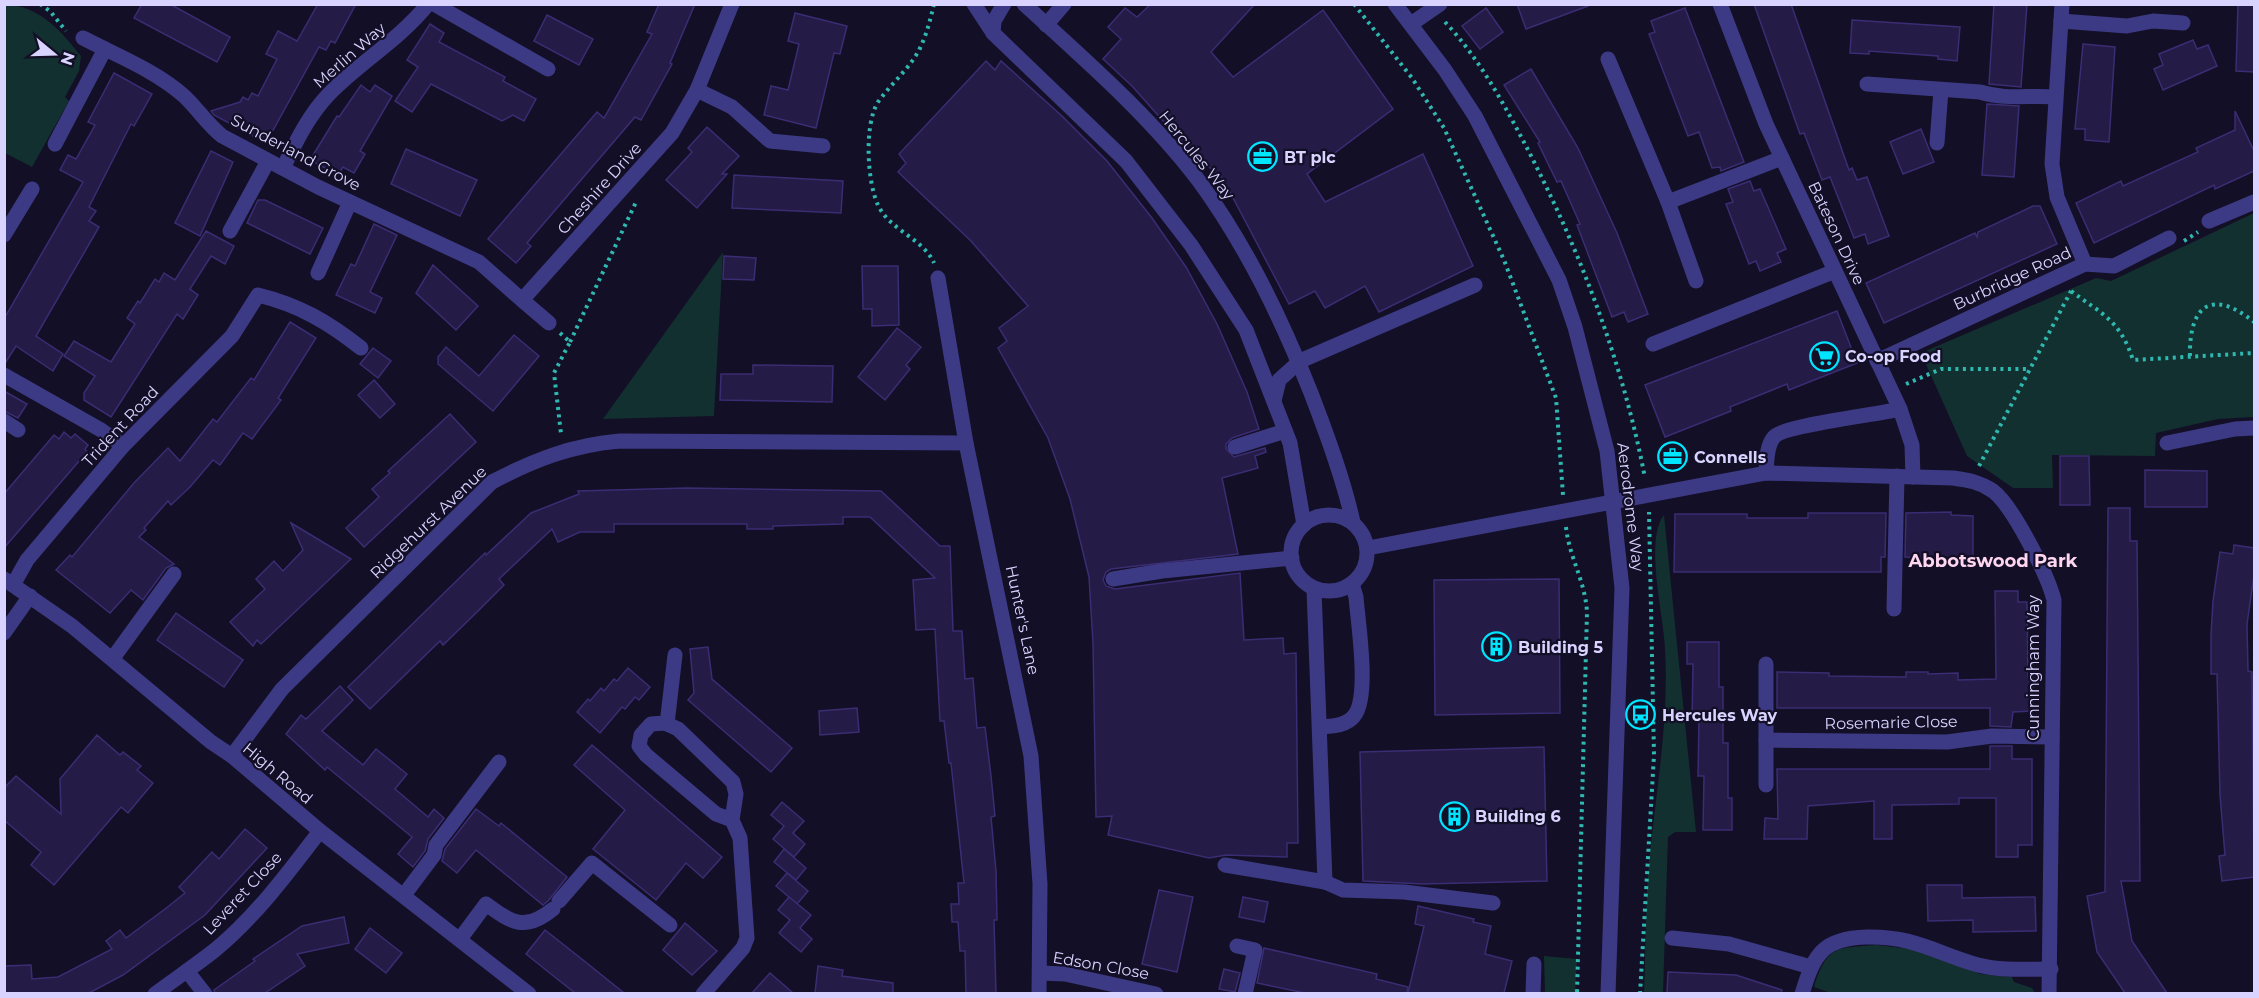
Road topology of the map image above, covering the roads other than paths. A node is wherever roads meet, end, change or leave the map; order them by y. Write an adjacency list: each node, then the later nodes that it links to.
1 (428, 4): 30 (street, Merlin Way)
2 (434, 4): 20 (street)
3 (732, 4): 22 (street, Cheshire Drive)
4 (974, 4): 16 (street)
5 (1004, 4): 16 (street)
6 (1024, 4): 15 (street, Hercules Way)
7 (1064, 4): 15 (street)
8 (1395, 4): 14 (street, Aerodrome Way)
9 (1440, 4): 14 (street)
10 (1720, 4): 28 (street, Bateson Drive)
11 (2062, 4): 12 (street, Burbridge Road)
12 (2061, 21): 13 (street); 24 (street, Burbridge Road)
13 (2183, 23)
14 (1411, 24): 65 (street, Aerodrome Way)
15 (1046, 25): 50 (street, Hercules Way)
16 (993, 33): 52 (street)
17 (84, 38): 18 (street, Sunderland Grove)
18 (105, 49): 26 (street); 29 (street, Sunderland Grove)
19 (1608, 59): 33 (street)
20 (548, 69)
21 (1867, 84): 23 (street)
22 (697, 90): 27 (street); 45 (street, Cheshire Drive)
23 (1941, 90): 24 (street); 25 (street)
24 (2055, 97): 39 (street, Burbridge Road)
25 (1937, 143)
26 (55, 144)
27 (823, 146)
28 (1782, 158): 33 (street); 40 (street, Bateson Drive)
29 (268, 161): 30 (street, Sunderland Grove); 36 (street)
30 (283, 168): 32 (street, Sunderland Grove)
31 (32, 189): 37 (street)
32 (350, 202): 41 (street); 45 (street, Sunderland Grove)
33 (1668, 202): 43 (street)
34 (2254, 202): 35 (street)
35 (2209, 221)
36 (230, 231)
37 (4, 235)
38 (2169, 238): 39 (street)
39 (2085, 264): 49 (street, Burbridge Road)
40 (1835, 271): 47 (street); 49 (street, Bateson Drive)
41 (318, 273)
42 (938, 278): 58 (street, Hunter's Lane)
43 (1696, 281)
44 (1475, 285): 50 (street)
45 (522, 300): 46 (street)
46 (549, 323)
47 (1653, 344)
48 (361, 348): 60 (street, Trident Road)
49 (1876, 361): 53 (street, Bateson Drive)
50 (1300, 362): 52 (street); 66 (street, Hercules Way)
51 (4, 375): 60 (street)
52 (1274, 401): 57 (street)
53 (1900, 409): 62 (street); 64 (street, Bateson Drive)
54 (4, 421): 56 (street)
55 (2254, 428): 59 (street)
56 (18, 430)
57 (1285, 431): 61 (street); 67 (street)
58 (966, 443): 85 (street, Ridgehurst Avenue); 102 (street, Hunter's Lane)
59 (2167, 443)
60 (123, 446): 72 (street, Trident Road)
61 (1235, 447)
62 (1766, 473): 63 (street, Cunningham Way); 65 (street, Cunningham Way)
63 (1897, 476): 64 (street, Cunningham Way); 76 (street)
64 (1913, 477): 83 (street, Cunningham Way)
65 (1615, 503): 68 (street); 112 (street, Aerodrome Way)
66 (1353, 522): 67 (street); 68 (street, Hercules Way)
67 (1304, 525): 69 (street)
68 (1368, 548): 73 (street)
69 (1292, 558): 71 (street); 74 (street)
70 (174, 574): 79 (street)
71 (1113, 579)
72 (9, 582): 75 (street, High Road)
73 (1352, 584): 74 (street); 82 (street)
74 (1314, 589): 82 (street)
75 (30, 596): 77 (street); 79 (street, High Road)
76 (1894, 609)
77 (4, 633)
78 (675, 655): 81 (street)
79 (113, 658): 85 (street, High Road)
80 (1766, 664): 84 (street)
81 (667, 724): 88 (street); 88 (street)
82 (1320, 727): 91 (street)
83 (2052, 737): 84 (street, Rosemarie Close); 100 (street, Cunningham Way)
84 (1766, 740): 87 (street)
85 (232, 756): 89 (street, High Road)
86 (499, 762): 92 (street)
87 (1766, 785)
88 (732, 820): 107 (street)
89 (320, 831): 92 (street, High Road); 101 (street, Leveret Close)
90 (1225, 865): 91 (street)
91 (1325, 882): 93 (street)
92 (404, 895): 96 (street, High Road)
93 (1493, 903)
94 (670, 925): 96 (street)
95 (1672, 938): 99 (street)
96 (460, 939): 106 (street, High Road)
97 (1237, 946): 110 (street)
98 (1534, 964): 111 (street)
99 (1811, 967): 100 (street); 103 (street)
100 (2051, 969): 113 (street, Cunningham Way)
101 (187, 971): 104 (street, Leveret Close); 105 (street)
102 (1040, 973): 108 (street, Hunter's Lane); 109 (street, Edson Close)
103 (1805, 992)
104 (155, 993)
105 (205, 993)
106 (529, 993)
107 (703, 993)
108 (1040, 993)
109 (1156, 993)
110 (1245, 993)
111 (1533, 993)
112 (1608, 993)
113 (2049, 993)

